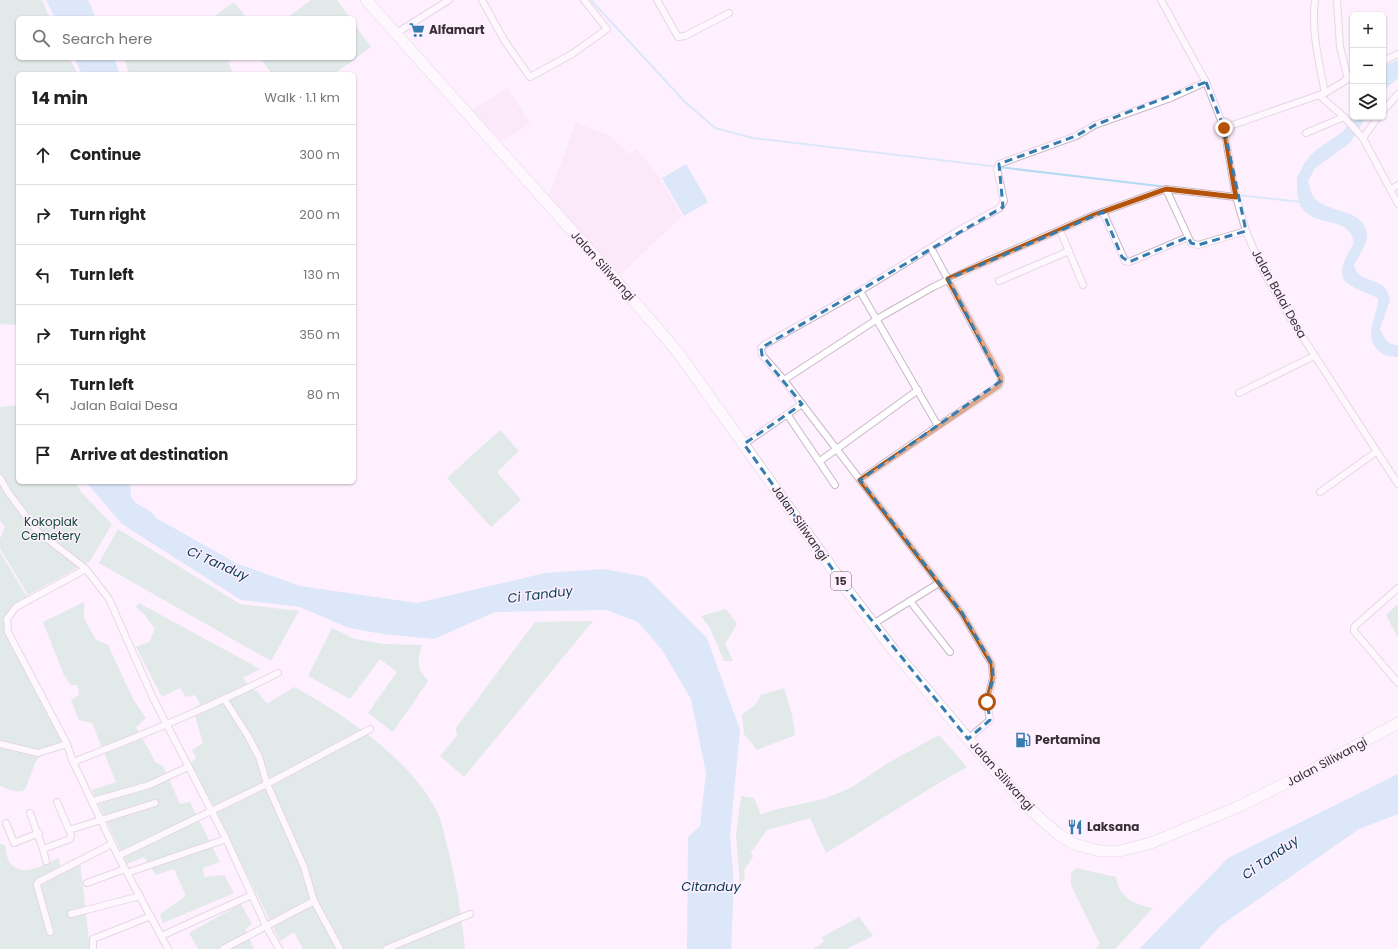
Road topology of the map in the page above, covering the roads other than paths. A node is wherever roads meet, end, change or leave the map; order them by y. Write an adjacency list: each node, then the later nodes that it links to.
1 (366, 0): 10 (highway, Jalan Siliwangi / 15)
2 (448, 0): 10 (street)
3 (482, 0): 4 (street)
4 (584, 0)
5 (657, 0): 9 (street)
6 (1161, 0): 13 (street, Jalan Balai Desa)
7 (1315, 0): 14 (street)
8 (1337, 0): 14 (street)
9 (729, 13)
10 (395, 34): 45 (highway, Jalan Siliwangi / 15)
11 (1398, 54): 12 (street)
12 (1386, 60)
13 (1206, 82): 19 (street, Jalan Balai Desa); 31 (street)
14 (1322, 94): 17 (street); 19 (street)
15 (1398, 94): 16 (street)
16 (1386, 108)
17 (1346, 118): 20 (street); 21 (street)
18 (1375, 120): 21 (street)
19 (1224, 128): 25 (street, Jalan Balai Desa)
20 (1306, 133)
21 (1362, 135): 24 (street)
22 (1398, 185): 24 (street)
23 (1166, 189): 25 (street); 27 (street); 30 (street)
24 (1391, 189): 26 (street)
25 (1236, 196): 29 (street, Jalan Balai Desa)
26 (1398, 204)
27 (1102, 212): 28 (street); 30 (street)
28 (1060, 230): 32 (street); 33 (street)
29 (1246, 231): 30 (street); 38 (street, Jalan Balai Desa)
30 (1188, 237)
31 (931, 248): 33 (street); 36 (street)
32 (1069, 251): 34 (street); 35 (street)
33 (948, 279): 37 (street); 44 (street)
34 (999, 281)
35 (1083, 285)
36 (860, 291): 37 (street); 39 (street)
37 (877, 319): 39 (street); 40 (street)
38 (1314, 356): 41 (street); 47 (street, Jalan Balai Desa)
39 (784, 380): 42 (street)
40 (918, 390): 44 (street); 46 (street)
41 (1239, 393)
42 (802, 404): 43 (street); 46 (street)
43 (787, 414): 45 (street); 48 (street)
44 (938, 426): 50 (street)
45 (744, 444): 58 (highway, Jalan Siliwangi / 15)
46 (837, 448): 48 (street); 50 (street)
47 (1376, 452): 51 (street, Jalan Balai Desa); 53 (street)
48 (820, 461): 52 (street)
49 (0, 478): 54 (street)
50 (860, 480): 55 (street)
51 (1398, 484)
52 (835, 485)
53 (1320, 492)
54 (86, 569): 64 (street); 68 (street)
55 (939, 583): 57 (street); 66 (street)
56 (1398, 588): 61 (street)
57 (910, 601): 58 (street); 59 (street)
58 (873, 624): 66 (highway, Jalan Siliwangi / 15)
59 (950, 652)
60 (278, 673): 62 (street)
61 (1398, 683)
62 (225, 700): 64 (street); 71 (street)
63 (1398, 723): 66 (highway, Jalan Siliwangi / 15)
64 (168, 725): 69 (street); 70 (street)
65 (370, 729): 71 (street)
66 (968, 739)
67 (0, 744): 68 (street)
68 (67, 744): 69 (street)
69 (73, 762): 72 (street)
70 (188, 767): 72 (street); 75 (street)
71 (267, 784): 75 (street); 90 (street)
72 (93, 801): 77 (street)
73 (57, 802): 79 (street)
74 (154, 803): 77 (street)
75 (211, 811): 81 (street); 84 (street)
76 (30, 813): 80 (street)
77 (100, 821): 79 (street); 82 (street)
78 (6, 823): 80 (street)
79 (70, 830): 83 (street)
80 (39, 833): 83 (street)
81 (226, 839): 86 (street); 88 (street)
82 (112, 844): 84 (street); 95 (street)
83 (43, 849): 85 (street)
84 (118, 856): 86 (street)
85 (46, 861)
86 (126, 871): 87 (street); 89 (street)
87 (87, 883)
88 (252, 895): 94 (street); 96 (street)
89 (140, 896): 91 (street); 93 (street)
90 (314, 901): 94 (street); 101 (street)
91 (71, 914)
92 (470, 914): 102 (street)
93 (151, 916): 96 (street); 97 (street)
94 (266, 926): 99 (street); 100 (street)
95 (50, 932)
96 (160, 936): 98 (street)
97 (93, 949)
98 (168, 949)
99 (223, 949)
100 (279, 949)
101 (340, 949)
102 (386, 949)

